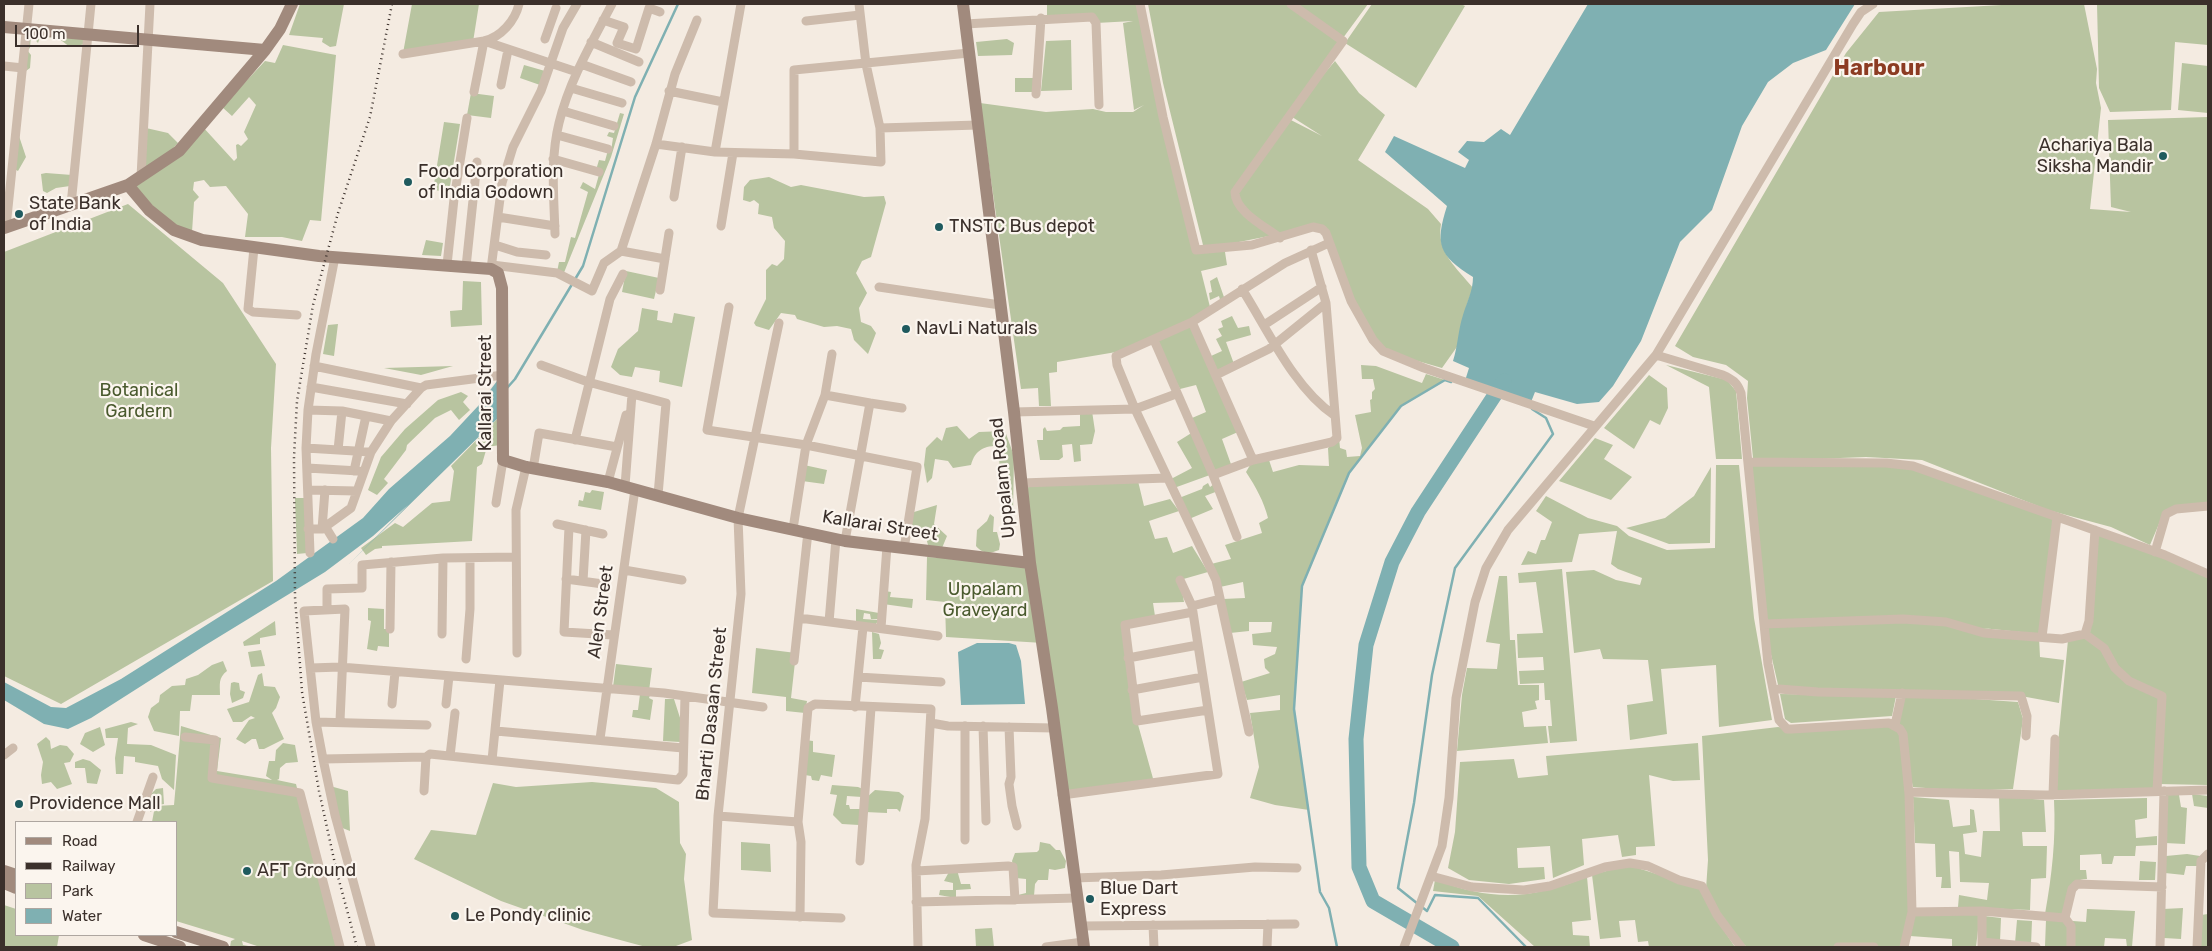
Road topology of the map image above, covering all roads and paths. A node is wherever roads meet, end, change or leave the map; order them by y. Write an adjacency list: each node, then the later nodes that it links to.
1 (29, 4): 25 (street)
2 (91, 4): 26 (street)
3 (150, 4): 27 (street)
4 (292, 4): 31 (main road)
5 (519, 4): 29 (street)
6 (577, 4): 22 (street)
7 (612, 4): 19 (street)
8 (741, 4): 47 (street)
9 (859, 4): 16 (street)
10 (963, 4): 23 (main road, Uppalam Road)
11 (1140, 4): 73 (street)
12 (1291, 4): 73 (street)
13 (1873, 4): 102 (street)
14 (556, 8): 18 (street)
15 (660, 12): 19 (street)
16 (860, 15): 21 (street); 37 (street)
17 (1041, 18): 23 (street); 46 (street); 49 (street)
18 (552, 19): 22 (street); 28 (street)
19 (603, 20): 30 (street)
20 (697, 20): 44 (street)
21 (806, 21)
22 (565, 24): 35 (street)
23 (965, 24): 33 (main road, Uppalam Road)
24 (4, 27): 25 (main road)
25 (26, 29): 26 (main road); 39 (street)
26 (88, 34): 27 (main road); 68 (street)
27 (148, 39): 31 (main road); 65 (street)
28 (544, 39)
29 (484, 41): 32 (street); 34 (street); 45 (street)
30 (591, 42): 36 (street); 40 (street)
31 (265, 50): 65 (main road)
32 (508, 50): 35 (street); 42 (street)
33 (969, 53): 37 (street); 52 (main road, Uppalam Road)
34 (403, 54)
35 (550, 62): 40 (street); 69 (street)
36 (639, 62)
37 (866, 64): 54 (street); 61 (street)
38 (4, 66): 39 (street)
39 (23, 68): 71 (street)
40 (579, 68): 41 (street); 43 (street)
41 (631, 82)
42 (500, 84)
43 (571, 88): 48 (street); 50 (street)
44 (669, 91): 47 (street); 56 (street)
45 (474, 92)
46 (1036, 94)
47 (724, 102): 59 (street)
48 (622, 103)
49 (1099, 105)
50 (562, 112): 53 (street); 55 (street)
51 (467, 118): 82 (street)
52 (978, 125): 54 (street); 93 (main road, Uppalam Road)
53 (614, 126)
54 (880, 128): 61 (street)
55 (556, 134): 58 (street); 62 (street)
56 (656, 144): 57 (street); 78 (street)
57 (682, 147): 59 (street); 67 (street)
58 (608, 149)
59 (715, 152): 60 (street)
60 (733, 153): 61 (street); 70 (street)
61 (794, 154)
62 (553, 159): 64 (street); 69 (street)
63 (477, 162): 83 (street)
64 (599, 172)
65 (142, 176): 66 (main road)
66 (128, 185): 68 (main road); 76 (main road)
67 (674, 197)
68 (71, 205): 71 (main road)
69 (498, 217): 75 (street)
70 (721, 226)
71 (5, 228)
72 (669, 233): 81 (street)
73 (1280, 238): 74 (street)
74 (1329, 243): 77 (street); 123 (street)
75 (495, 245): 79 (street); 84 (street)
76 (254, 248): 80 (main road); 95 (street)
77 (1311, 250): 88 (street); 90 (street)
78 (620, 251): 81 (street); 86 (street)
79 (546, 255)
80 (335, 257): 82 (main road); 104 (street)
81 (664, 259): 91 (street)
82 (447, 265): 83 (main road)
83 (466, 267): 84 (main road)
84 (492, 267): 86 (street); 106 (main road, Kallarai Street)
85 (623, 274): 89 (street)
86 (596, 282): 89 (street)
87 (879, 287): 93 (street)
88 (1322, 287): 92 (street); 98 (street)
89 (614, 288): 107 (street)
90 (1242, 289): 96 (street); 98 (street)
91 (660, 290)
92 (1326, 303): 100 (street); 120 (street)
93 (1000, 305): 119 (main road, Uppalam Road)
94 (728, 307): 124 (street)
95 (297, 315)
96 (1192, 322): 99 (street); 105 (street)
97 (779, 323): 124 (street, Bharti Dasaan Street)
98 (1264, 325): 100 (street)
99 (1154, 340): 111 (street); 116 (street)
100 (1276, 344): 105 (street); 120 (street)
101 (832, 354): 112 (street)
102 (1656, 355): 123 (street); 135 (street)
103 (541, 365): 107 (street)
104 (314, 366): 108 (street); 109 (street)
105 (1216, 375): 134 (street)
106 (503, 376): 109 (street); 133 (main road, Kallarai Street)
107 (588, 382): 110 (street); 125 (street)
108 (311, 387): 114 (street); 117 (street)
109 (421, 388): 114 (street)
110 (632, 394): 127 (street); 143 (street, Alen Street); 147 (street)
111 (1176, 394): 116 (street); 139 (street)
112 (825, 395): 113 (street); 126 (street)
113 (870, 403): 115 (street); 132 (street)
114 (407, 404): 122 (street)
115 (902, 408)
116 (1134, 409): 119 (street); 140 (street)
117 (308, 410): 118 (street); 128 (street)
118 (342, 411): 121 (street); 129 (street)
119 (1014, 412): 142 (main road, Uppalam Road)
120 (1334, 415): 134 (street)
121 (366, 416): 122 (street); 130 (street)
122 (391, 421): 131 (street)
123 (1594, 426): 259 (street)
124 (756, 437): 126 (street); 151 (street, Bharti Dasaan Street)
125 (575, 440): 127 (street); 137 (street)
126 (806, 445): 132 (street); 156 (street)
127 (617, 447): 141 (street)
128 (306, 448): 129 (street); 136 (street)
129 (338, 450): 130 (street)
130 (358, 451): 131 (street); 138 (street)
131 (371, 452): 138 (street)
132 (860, 456): 163 (street); 165 (street)
133 (503, 460): 137 (main road, Kallarai Street); 148 (street)
134 (1253, 460): 139 (street)
135 (1749, 462): 150 (street); 185 (street)
136 (307, 468): 138 (street); 144 (street)
137 (529, 468): 141 (main road, Kallarai Street); 168 (street)
138 (358, 471): 146 (street)
139 (1213, 475): 161 (street)
140 (1167, 478): 142 (street); 180 (street)
141 (608, 482): 143 (main road, Kallarai Street)
142 (1022, 483): 172 (main road, Uppalam Road)
143 (630, 488): 147 (main road, Kallarai Street); 173 (street, Alen Street)
144 (308, 490): 145 (street); 155 (street)
145 (325, 490): 146 (street); 153 (street)
146 (357, 492): 153 (street)
147 (658, 495): 151 (main road, Kallarai Street)
148 (496, 503)
149 (2208, 506): 166 (street)
150 (2057, 517): 158 (street); 193 (street)
151 (738, 518): 156 (main road, Kallarai Street); 212 (street, Bharti Dasaan Street)
152 (557, 524): 154 (street)
153 (324, 527): 155 (street); 162 (street)
154 (569, 527): 157 (street); 175 (street)
155 (308, 528): 167 (street)
156 (793, 529): 159 (main road, Kallarai Street)
157 (586, 530): 160 (street); 178 (street)
158 (2095, 530): 166 (street); 190 (street)
159 (808, 532): 163 (main road, Kallarai Street); 183 (street)
160 (603, 534)
161 (1237, 537)
162 (333, 539)
163 (840, 540): 164 (main road, Kallarai Street); 184 (street)
164 (887, 546): 165 (main road, Kallarai Street); 187 (street)
165 (904, 549): 172 (main road, Kallarai Street)
166 (2155, 552): 174 (street)
167 (310, 553)
168 (516, 557): 170 (street); 195 (street)
169 (443, 558): 170 (street); 171 (street); 189 (street)
170 (470, 558): 197 (street)
171 (391, 562): 181 (street); 188 (street)
172 (1030, 563): 228 (main road, Uppalam Road)
173 (624, 570): 176 (street); 191 (street, Alen Street)
174 (2208, 574)
175 (566, 578): 178 (street); 191 (street)
176 (682, 580)
177 (1180, 580): 182 (street)
178 (583, 581): 179 (street)
179 (603, 584)
180 (1220, 598): 182 (street); 230 (street)
181 (327, 609): 199 (street); 200 (street)
182 (1192, 609): 194 (street); 196 (street)
183 (799, 618): 184 (street); 198 (street)
184 (829, 622): 186 (street)
185 (1764, 624): 193 (street); 224 (street)
186 (863, 627): 187 (street); 203 (street)
187 (881, 628): 192 (street)
188 (390, 629)
189 (442, 634)
190 (2085, 634): 193 (street); 245 (street)
191 (614, 635): 207 (street, Alen Street)
192 (938, 636)
193 (2042, 638)
194 (1198, 644): 196 (street); 204 (street)
195 (517, 653)
196 (1128, 658): 209 (street)
197 (466, 659)
198 (794, 661)
199 (340, 667): 200 (street); 201 (street); 220 (street)
200 (311, 668): 221 (street)
201 (395, 672): 202 (street); 213 (street)
202 (449, 676): 205 (street); 214 (street)
203 (858, 677): 206 (street); 216 (street)
204 (1203, 677): 209 (street); 218 (street)
205 (500, 680): 207 (street); 229 (street)
206 (941, 682)
207 (606, 688): 211 (street); 234 (street, Alen Street)
208 (1779, 689): 210 (street)
209 (1132, 690): 218 (street)
210 (1902, 693): 224 (street); 231 (street)
211 (686, 696): 212 (street); 236 (street)
212 (728, 703): 215 (street); 249 (street, Bharti Dasaan Street)
213 (392, 704)
214 (446, 704)
215 (763, 707)
216 (855, 707): 217 (street); 252 (street)
217 (871, 708): 222 (street); 256 (street)
218 (1208, 710): 247 (street)
219 (454, 713): 238 (street)
220 (340, 721): 221 (street); 223 (street)
221 (316, 722): 240 (street)
222 (931, 724): 225 (street); 258 (street)
223 (427, 725)
224 (1895, 725): 246 (street)
225 (965, 726): 226 (street); 254 (street)
226 (983, 726): 227 (street); 251 (street)
227 (1009, 727): 228 (street); 253 (street)
228 (1054, 728): 247 (main road, Uppalam Road)
229 (496, 731): 234 (street); 241 (street)
230 (1249, 732)
231 (2026, 736)
232 (185, 737): 280 (street)
233 (2055, 738): 248 (street)
234 (600, 739): 236 (street)
235 (13, 748): 237 (street)
236 (683, 748): 241 (street)
237 (4, 755)
238 (450, 756): 239 (street); 241 (street)
239 (426, 757): 240 (street); 244 (street)
240 (323, 759): 281 (street)
241 (492, 760)
242 (152, 777): 250 (street)
243 (2208, 790): 245 (street)
244 (424, 791)
245 (2161, 791): 248 (street); 261 (street)
246 (1909, 792): 248 (street); 266 (street)
247 (1062, 795): 260 (main road, Uppalam Road)
248 (2053, 795)
249 (718, 816): 252 (street); 267 (street, Bharti Dasaan Street)
250 (137, 821)
251 (986, 821)
252 (798, 822): 267 (street)
253 (1017, 826)
254 (965, 840)
255 (2208, 854): 294 (street)
256 (860, 861)
257 (1297, 868): 260 (street)
258 (916, 871): 263 (street); 264 (street)
259 (1431, 876): 286 (street); 287 (street)
260 (1074, 878): 262 (main road, Uppalam Road)
261 (2162, 887): 269 (street); 293 (street)
262 (1077, 898): 263 (street); 273 (main road, Uppalam Road)
263 (1015, 900): 264 (street)
264 (916, 902): 282 (street)
265 (1982, 911): 266 (street); 269 (street); 277 (street)
266 (1912, 912): 290 (street)
267 (800, 917): 268 (street)
268 (841, 918)
269 (2066, 918): 292 (street)
270 (1268, 924): 271 (street); 272 (street); 285 (street)
271 (1295, 924)
272 (1153, 925): 273 (street); 284 (street)
273 (1082, 926): 276 (main road, Uppalam Road)
274 (178, 933): 279 (main road)
275 (147, 936): 278 (main road)
276 (1084, 945): 283 (street)
277 (1982, 945): 291 (street)
278 (180, 947)
279 (223, 947)
280 (340, 947)
281 (371, 947)
282 (918, 947)
283 (1046, 947)
284 (1154, 947)
285 (1267, 947)
286 (1404, 947)
287 (1742, 947)
288 (1838, 947): 289 (street)
289 (1874, 947)
290 (1904, 947)
291 (2036, 947)
292 (2071, 947)
293 (2160, 947)
294 (2197, 947)

